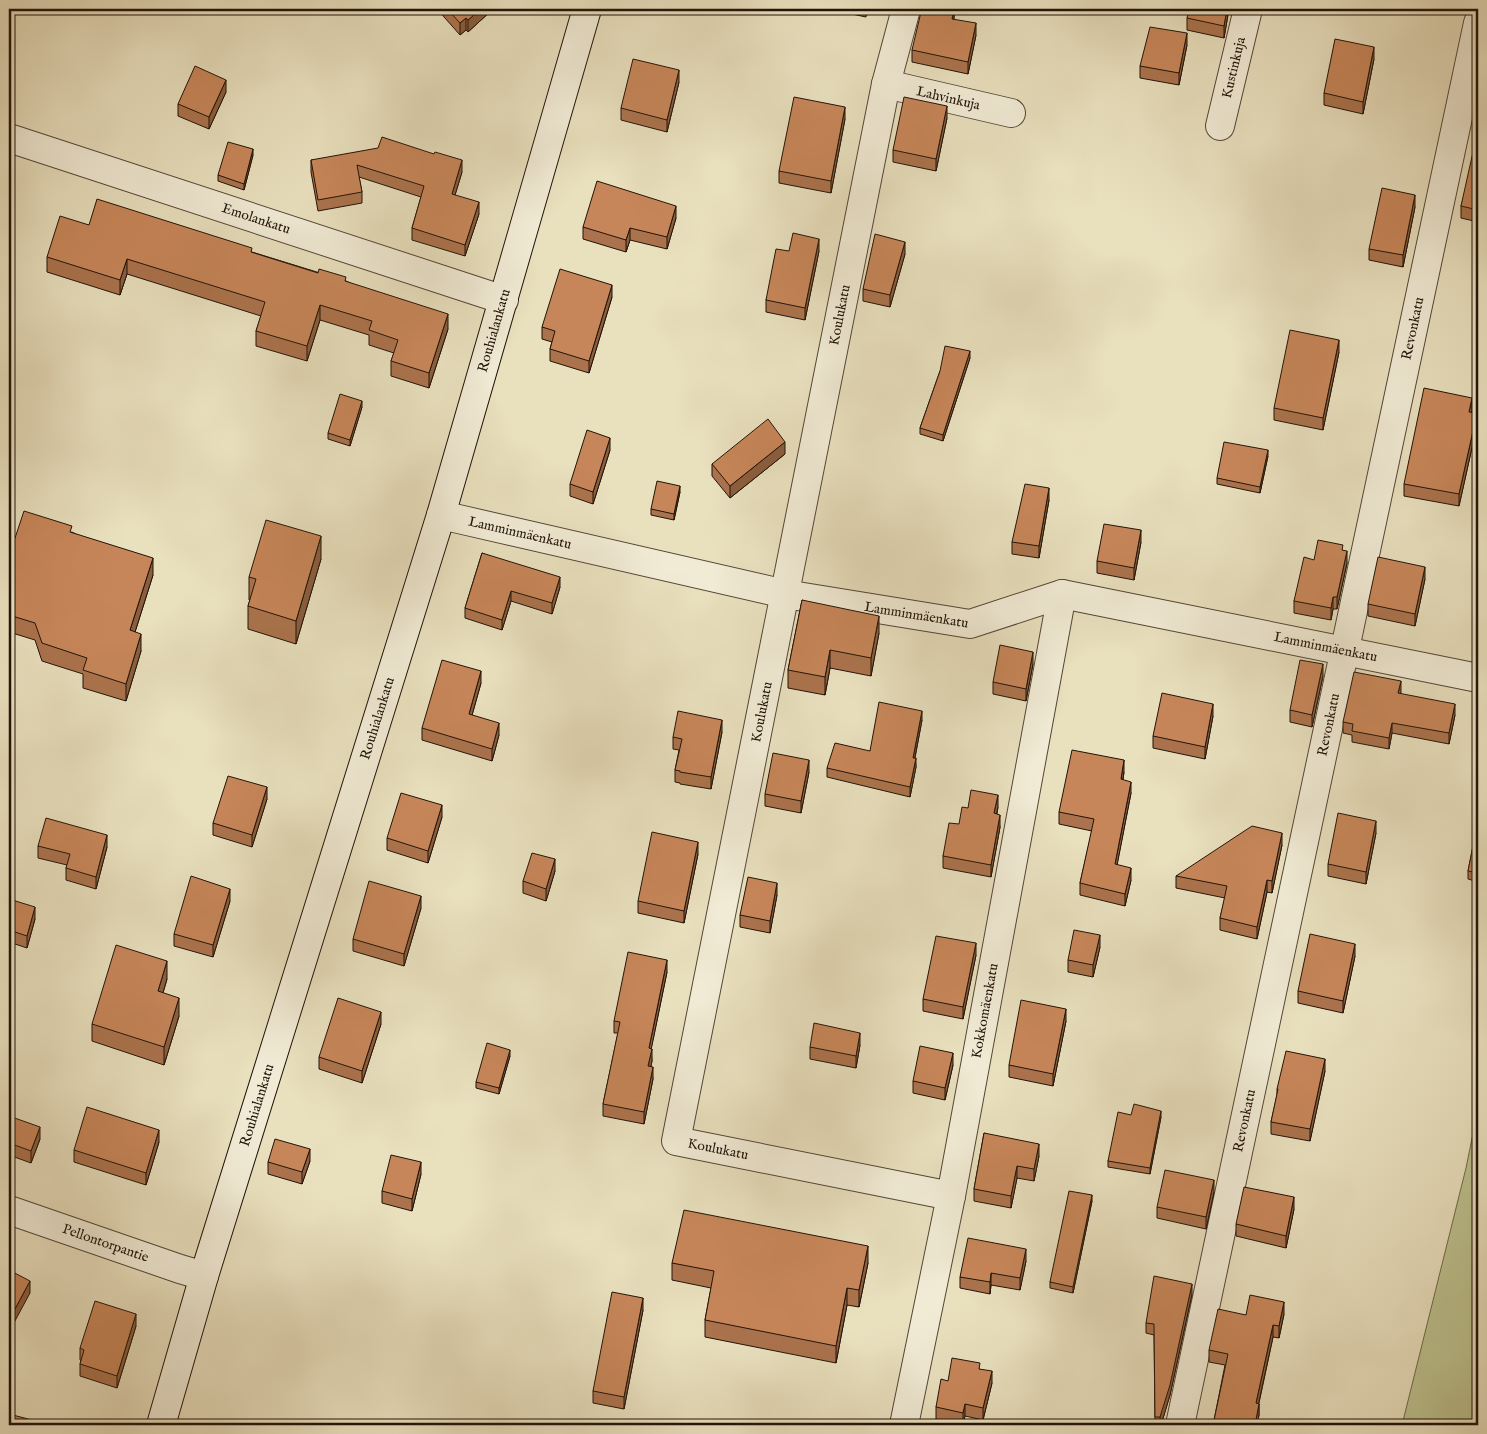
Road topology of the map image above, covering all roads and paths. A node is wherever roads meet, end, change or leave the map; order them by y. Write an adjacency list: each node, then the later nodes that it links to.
1 (587, 9): 9 (street, Rouhialankatu)
2 (906, 9): 5 (street, Koulukatu)
3 (1248, 9): 7 (street, Kustinkuja)
4 (1478, 23): 13 (street, Revonkatu)
5 (886, 84): 6 (street, Lahvinkuja); 11 (street, Koulukatu)
6 (1011, 113)
7 (1220, 126)
8 (9, 138): 9 (street, Emolankatu)
9 (504, 300): 10 (street, Rouhialankatu)
10 (441, 516): 11 (street, Lamminmäenkatu); 17 (street, Rouhialankatu)
11 (785, 594): 12 (street, Lamminmäenkatu); 15 (street, Koulukatu)
12 (1062, 594): 13 (street, Lamminmäenkatu); 15 (street, Kokkomäenkatu)
13 (1344, 650): 14 (street, Lamminmäenkatu); 20 (street, Revonkatu)
14 (1478, 678)
15 (951, 1196): 19 (street, Kokkomäenkatu)
16 (9, 1210): 17 (street, Pellontorpantie)
17 (204, 1276): 18 (street, Rouhialankatu)
18 (161, 1425)
19 (904, 1425)
20 (1180, 1425)

